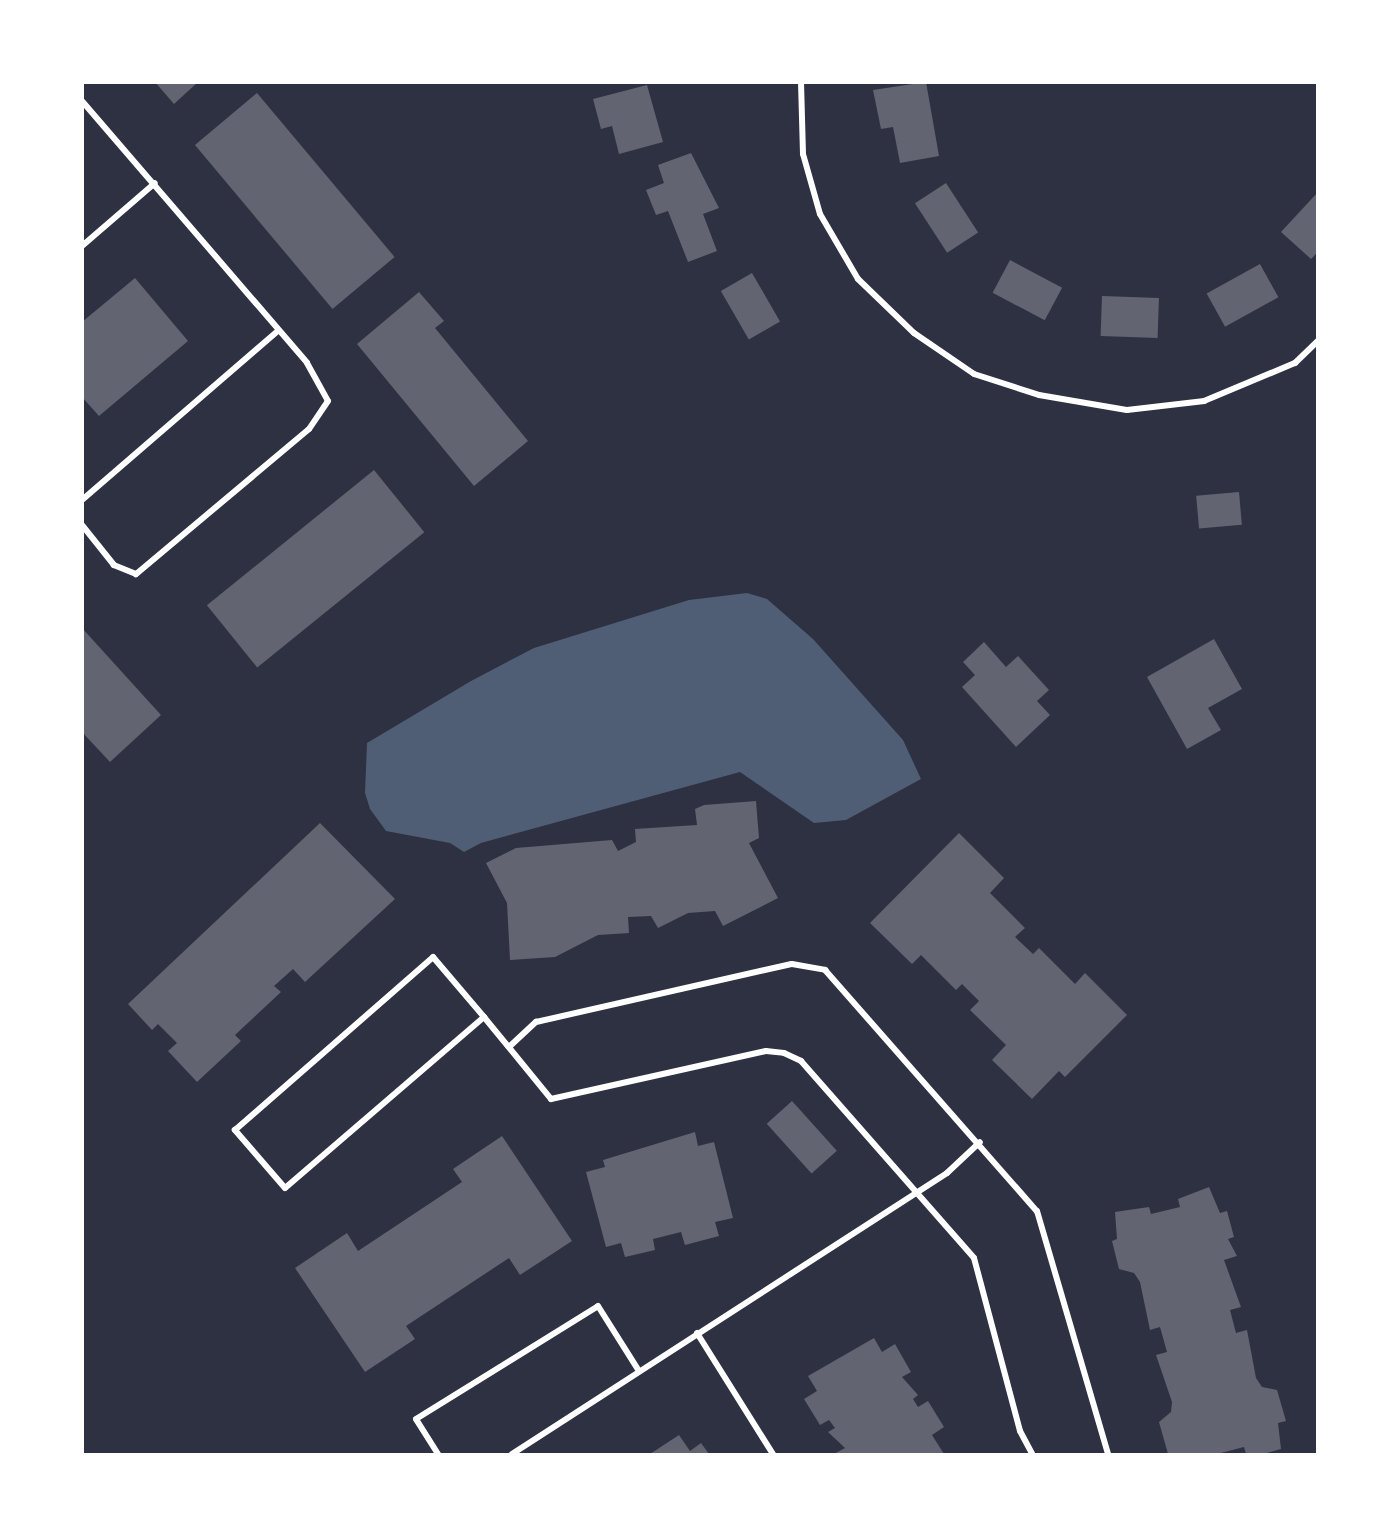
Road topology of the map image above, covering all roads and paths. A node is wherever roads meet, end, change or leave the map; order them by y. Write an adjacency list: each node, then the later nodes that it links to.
1 (801, 82): 6 (street)
2 (82, 101): 3 (street)
3 (155, 183): 4 (street); 5 (street)
4 (82, 246)
5 (278, 331): 7 (street); 8 (street)
6 (1317, 341)
7 (82, 500)
8 (82, 525)
9 (484, 1017): 9 (street); 10 (street)
10 (508, 1047): 11 (street); 12 (street)
11 (980, 1142): 12 (street); 19 (street)
12 (915, 1192): 13 (street); 18 (street)
13 (697, 1333): 14 (street); 17 (street)
14 (639, 1371): 15 (street); 16 (street)
15 (438, 1455)
16 (512, 1455)
17 (773, 1455)
18 (1032, 1455)
19 (1108, 1455)

